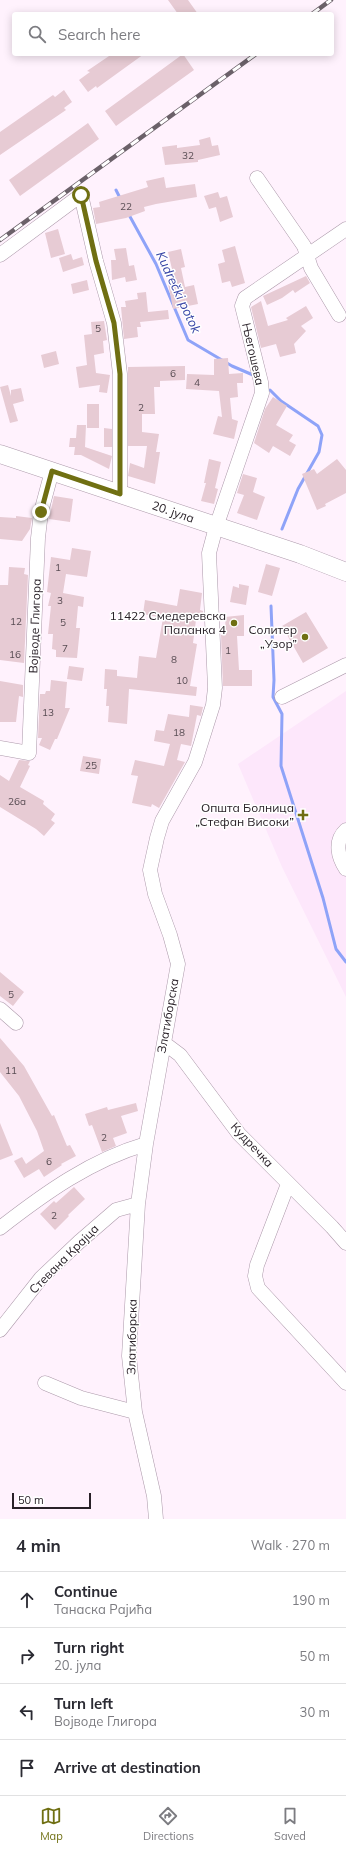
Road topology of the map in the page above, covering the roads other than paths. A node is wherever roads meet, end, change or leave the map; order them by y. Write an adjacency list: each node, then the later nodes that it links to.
1 (257, 178): 4 (street)
2 (346, 229): 4 (street, Његошева)
3 (0, 255): 8 (street)
4 (307, 255): 5 (street); 9 (street, Његошева)
5 (339, 315)
6 (0, 454): 7 (main road, 20. јула)
7 (52, 471): 8 (main road, 20. јула); 13 (street, Војводе Глигора)
8 (120, 494): 9 (main road, 20. јула)
9 (216, 527): 10 (main road, 20. јула); 18 (street, Златиборска)
10 (346, 572)
11 (346, 665): 12 (street)
12 (282, 697)
13 (0, 748)
14 (346, 830): 15 (street)
15 (346, 869)
16 (0, 1010): 17 (street)
17 (16, 1023)
18 (164, 1043): 19 (street, Златиборска); 20 (street, Кудречка)
19 (146, 1144): 21 (street, Златиборска); 22 (street)
20 (288, 1184): 23 (street, Кудречка); 25 (street)
21 (138, 1204): 24 (street, Стевана Крајца); 27 (street, Златиборска)
22 (0, 1228)
23 (346, 1242)
24 (0, 1330)
25 (346, 1382)
26 (45, 1383): 27 (street)
27 (135, 1412): 28 (street, Златиборска)
28 (156, 1519)

